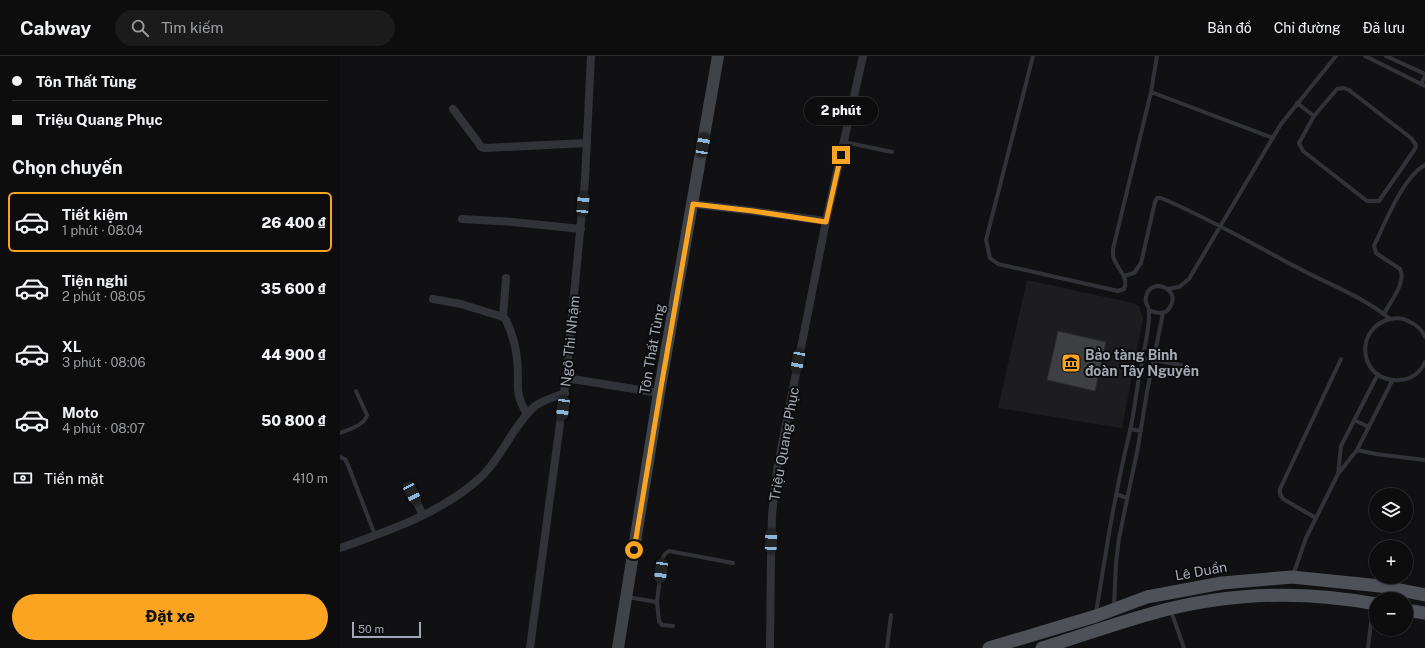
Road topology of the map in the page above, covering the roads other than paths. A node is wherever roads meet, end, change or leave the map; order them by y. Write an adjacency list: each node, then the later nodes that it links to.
1 (591, 56): 18 (street, Ngô Thì Nhậm)
2 (718, 56): 21 (street, Tôn Thất Tùng)
3 (863, 56): 17 (street, Triệu Quang Phục)
4 (1033, 56): 26 (lane)
5 (1157, 56): 12 (lane)
6 (1336, 56): 13 (lane)
7 (1365, 56): 9 (lane)
8 (1386, 56): 9 (lane); 10 (lane)
9 (1382, 65): 11 (lane)
10 (1425, 75): 11 (lane)
11 (1423, 85)
12 (1152, 92): 16 (lane); 26 (lane)
13 (1298, 103): 15 (lane); 16 (lane)
14 (453, 109): 18 (street)
15 (1314, 116): 15 (lane)
16 (1273, 138): 24 (lane)
17 (844, 142): 19 (lane); 23 (street, Triệu Quang Phục)
18 (587, 143): 25 (street, Ngô Thì Nhậm)
19 (892, 152)
20 (1425, 166): 32 (lane)
21 (693, 204): 23 (street); 46 (street, Tôn Thất Tùng)
22 (462, 219): 25 (street)
23 (826, 222): 83 (street, Triệu Quang Phục)
24 (1220, 226): 26 (lane); 28 (lane); 32 (lane)
25 (581, 229): 42 (street, Ngô Thì Nhậm)
26 (1124, 276)
27 (506, 278): 33 (street)
28 (1167, 289): 30 (lane); 31 (lane)
29 (433, 300): 33 (street)
30 (1149, 310): 31 (lane); 36 (lane)
31 (1163, 313): 38 (lane)
32 (1384, 314): 34 (lane)
33 (503, 317): 47 (street)
34 (1390, 320): 35 (lane); 41 (lane)
35 (1425, 337)
36 (1142, 358): 38 (lane); 50 (lane)
37 (1341, 359): 61 (lane)
38 (1154, 361): 40 (lane); 51 (lane)
39 (1425, 362): 43 (lane)
40 (1180, 365)
41 (1378, 374): 43 (lane); 48 (lane)
42 (566, 378): 45 (street, Ngô Thì Nhậm); 46 (street)
43 (1392, 381): 49 (lane)
44 (356, 391): 52 (lane)
45 (565, 393): 47 (street); 81 (street, Ngô Thì Nhậm)
46 (660, 393): 70 (street, Tôn Thất Tùng)
47 (527, 414): 60 (street)
48 (1354, 420): 49 (lane); 56 (lane)
49 (1369, 427): 53 (lane)
50 (1130, 429): 51 (lane); 58 (lane)
51 (1141, 431): 59 (lane)
52 (340, 433)
53 (1357, 450): 55 (lane); 56 (lane)
54 (340, 457): 62 (lane)
55 (1425, 460)
56 (1338, 474): 61 (lane)
57 (412, 493): 60 (street)
58 (1116, 494): 59 (lane); 63 (lane)
59 (1128, 498): 64 (lane)
60 (423, 515): 62 (street)
61 (1316, 518): 67 (lane)
62 (375, 536): 65 (street)
63 (1109, 537): 64 (lane); 78 (lane)
64 (1119, 538): 74 (lane)
65 (340, 548)
66 (733, 563): 71 (lane)
67 (1292, 578): 68 (main road); 69 (main road, Lê Duẩn); 74 (main road, Lê Duẩn)
68 (1291, 594): 72 (main road); 73 (main road)
69 (1425, 595)
70 (627, 597): 71 (lane); 82 (street, Tôn Thất Tùng)
71 (657, 602): 79 (lane)
72 (1369, 603)
73 (1170, 609): 86 (main road); 87 (lane)
74 (1113, 610): 78 (main road, Lê Duẩn)
75 (1413, 611): 76 (main road)
76 (1425, 613)
77 (891, 615): 84 (lane)
78 (1096, 616): 85 (main road, Lê Duẩn)
79 (673, 626)
80 (1370, 636): 88 (lane)
81 (530, 648)
82 (618, 648)
83 (770, 648)
84 (887, 648)
85 (989, 648)
86 (1042, 648)
87 (1184, 648)
88 (1368, 648)

